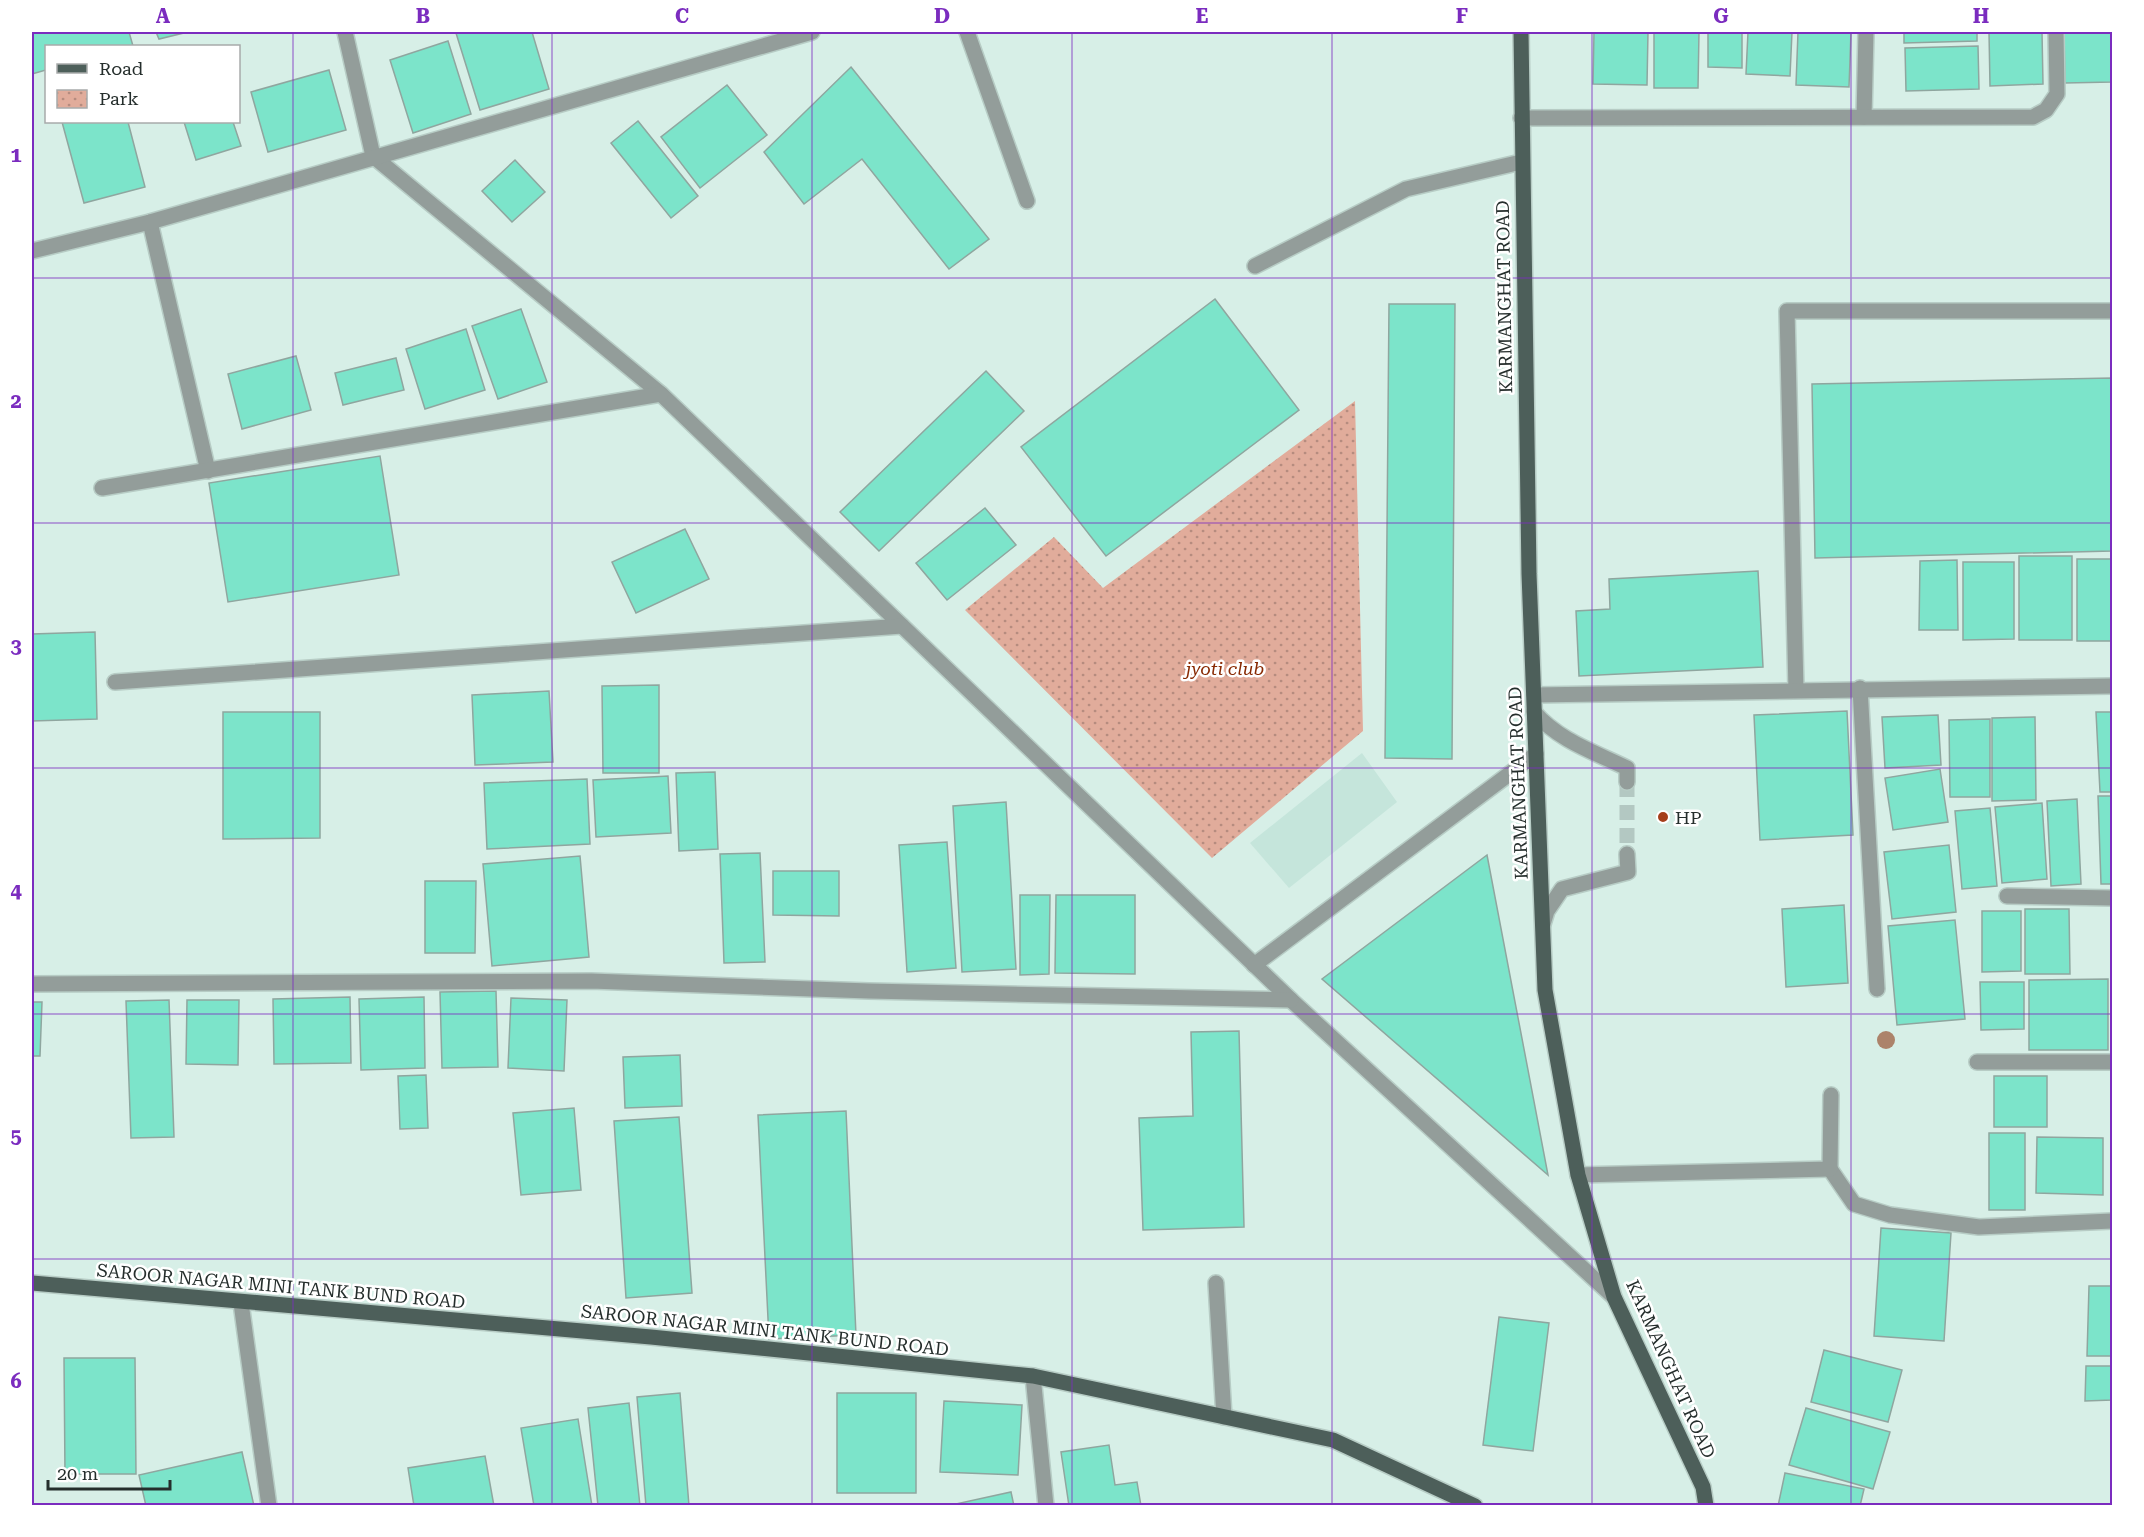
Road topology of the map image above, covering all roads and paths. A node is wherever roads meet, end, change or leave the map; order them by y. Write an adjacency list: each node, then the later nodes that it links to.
1 (345, 32): 9 (street)
2 (812, 32): 9 (street)
3 (967, 32): 11 (street)
4 (1521, 32): 8 (main road, KARMANGHAT ROAD)
5 (1866, 32): 7 (street)
6 (2056, 32): 7 (street)
7 (1864, 117): 8 (street)
8 (1521, 118): 10 (main road, KARMANGHAT ROAD)
9 (373, 156): 12 (street); 16 (street)
10 (1521, 162): 14 (street); 24 (main road, KARMANGHAT ROAD)
11 (1027, 201)
12 (150, 222): 13 (street); 17 (street)
13 (32, 251)
14 (1255, 266)
15 (2112, 311): 23 (street)
16 (662, 394): 17 (street); 19 (street)
17 (208, 471): 18 (street)
18 (102, 488)
19 (902, 626): 20 (street); 32 (street)
20 (115, 682)
21 (2112, 686): 22 (street)
22 (1860, 688): 23 (street); 34 (street)
23 (1796, 690): 24 (street)
24 (1534, 696): 25 (main road, KARMANGHAT ROAD)
25 (1534, 712): 26 (main road, KARMANGHAT ROAD); 27 (street)
26 (1536, 754): 31 (main road, KARMANGHAT ROAD); 32 (street)
27 (1627, 782)
28 (1627, 854): 31 (street)
29 (2007, 896): 30 (street)
30 (2112, 898)
31 (1542, 924): 40 (main road, KARMANGHAT ROAD)
32 (1254, 965): 35 (street)
33 (32, 984): 35 (street)
34 (1877, 989)
35 (1291, 1000): 44 (street)
36 (1977, 1062): 37 (street)
37 (2112, 1062)
38 (1831, 1095): 39 (street)
39 (1830, 1169): 40 (street); 41 (street)
40 (1578, 1174): 44 (main road, KARMANGHAT ROAD)
41 (2112, 1221)
42 (32, 1283): 45 (main road, SAROOR NAGAR MINI TANK BUND ROAD)
43 (1216, 1283): 47 (street)
44 (1614, 1297): 51 (main road, KARMANGHAT ROAD)
45 (242, 1303): 46 (main road, SAROOR NAGAR MINI TANK BUND ROAD); 48 (street)
46 (1033, 1376): 47 (main road, SAROOR NAGAR MINI TANK BUND ROAD); 49 (street)
47 (1224, 1417): 50 (main road, SAROOR NAGAR MINI TANK BUND ROAD)
48 (269, 1506)
49 (1046, 1506)
50 (1475, 1506)
51 (1706, 1506)

